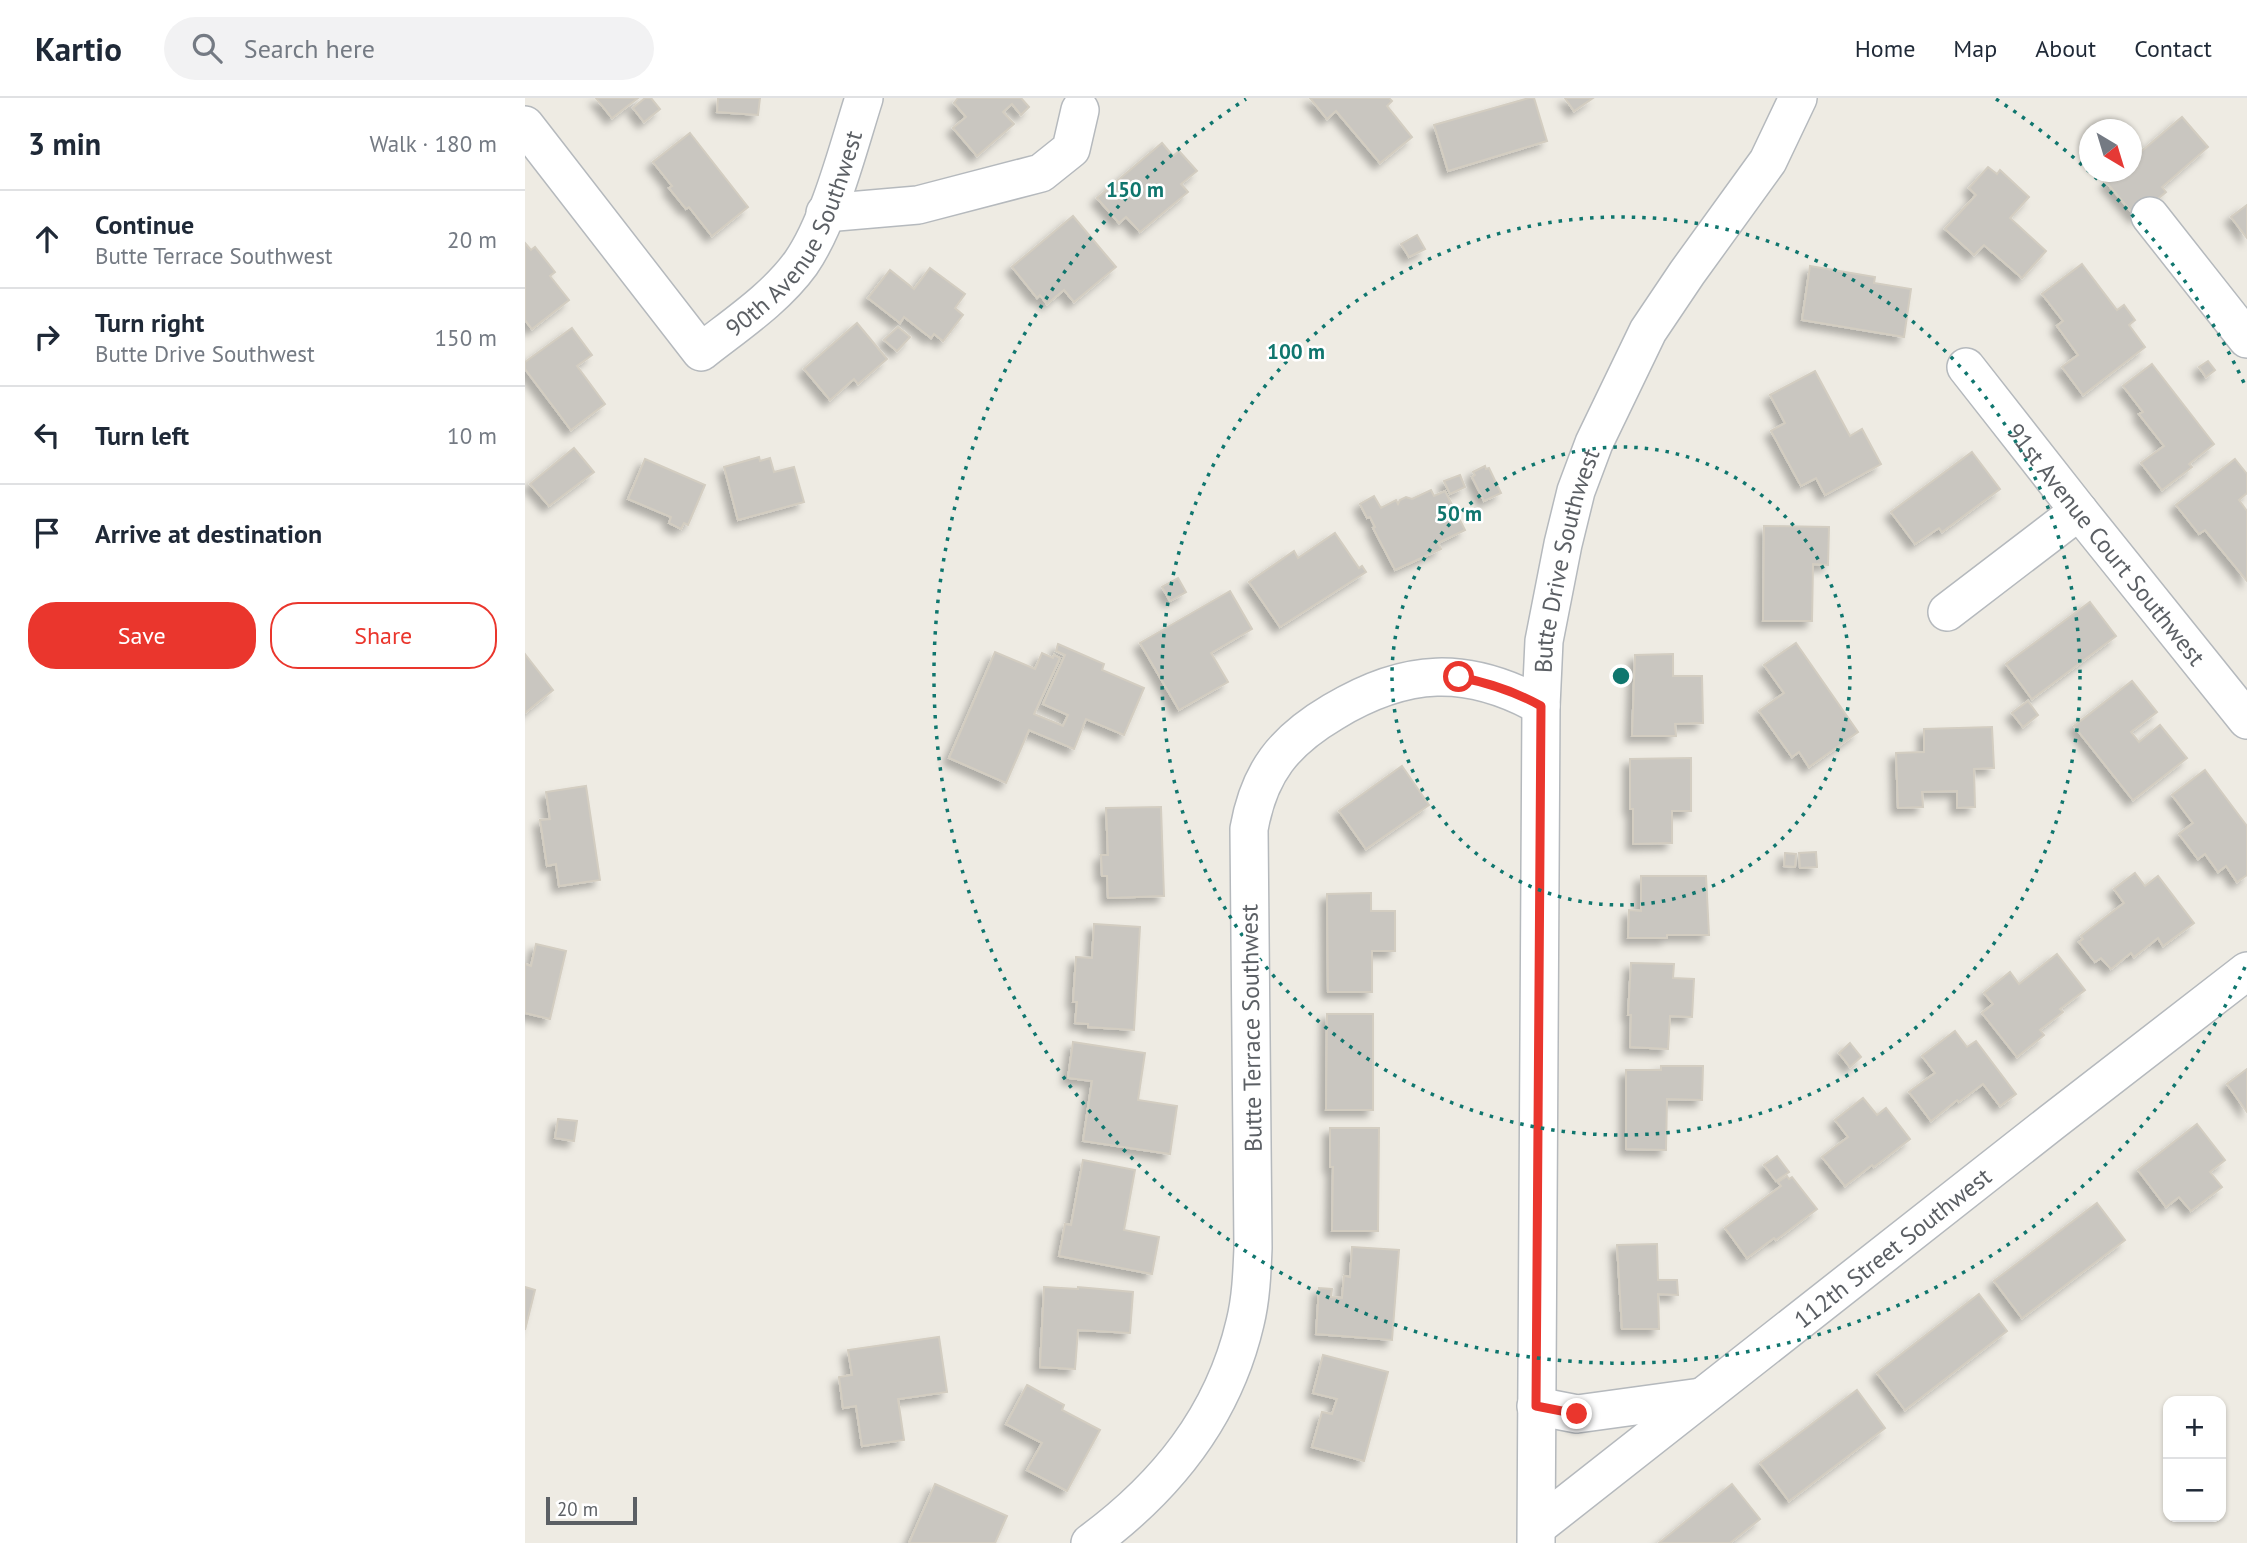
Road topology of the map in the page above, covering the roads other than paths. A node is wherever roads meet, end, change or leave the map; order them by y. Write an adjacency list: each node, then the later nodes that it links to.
1 (864, 98): 5 (street, 90th Avenue Southwest)
2 (1798, 98): 11 (street, Butte Drive Southwest)
3 (1080, 110): 5 (street)
4 (525, 125): 5 (street, 90th Avenue Southwest)
5 (825, 213)
6 (2150, 216): 7 (street)
7 (2247, 340)
8 (1966, 367): 9 (street, 91st Avenue Court Southwest)
9 (2079, 512): 10 (street); 12 (street, 91st Avenue Court Southwest)
10 (1947, 612)
11 (1541, 706): 15 (street, Butte Drive Southwest); 17 (street, Butte Terrace Southwest)
12 (2247, 720)
13 (2247, 971): 14 (street, 112th Street Southwest)
14 (1702, 1397): 15 (street); 16 (street, 112th Street Southwest)
15 (1536, 1406): 16 (street, Butte Drive Southwest)
16 (1536, 1535)
17 (1090, 1543)

